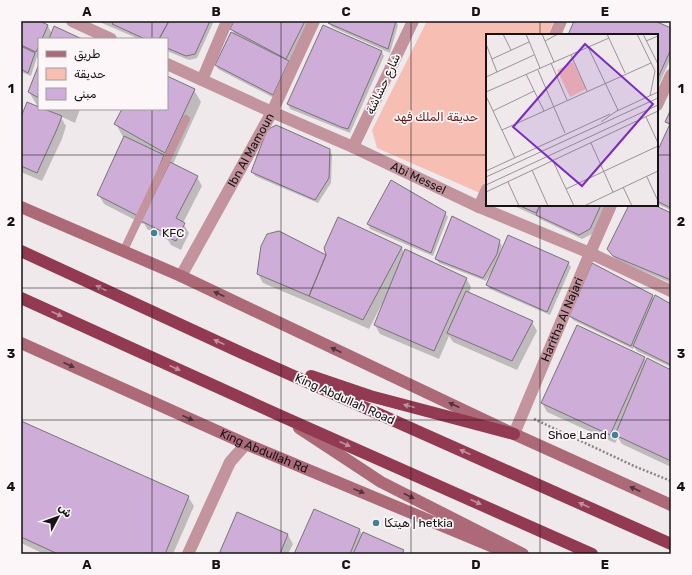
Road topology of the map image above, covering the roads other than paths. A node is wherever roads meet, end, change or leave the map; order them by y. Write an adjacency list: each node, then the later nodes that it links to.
1 (72, 21): 7 (street)
2 (227, 21): 10 (street)
3 (314, 21): 12 (street, Ibn Al Mamoun)
4 (413, 21): 14 (street, شارع حشاشة)
5 (562, 21): 6 (street)
6 (556, 34)
7 (109, 38)
8 (168, 64): 10 (street, Abi Messel)
9 (671, 75): 11 (street)
10 (202, 80): 12 (street, Abi Messel)
11 (658, 103)
12 (272, 112): 14 (street, Abi Messel); 22 (street, Ibn Al Mamoun)
13 (186, 119): 20 (lane)
14 (353, 147): 18 (street, Abi Messel)
15 (486, 191): 18 (street)
16 (612, 206): 21 (street, Haritha Al Najari)
17 (21, 207): 20 (main road)
18 (479, 207): 21 (street, Abi Messel)
19 (21, 251): 26 (highway, King Abdullah Road, one-way to 19)
20 (123, 252): 22 (main road)
21 (590, 253): 23 (street, Abi Messel); 28 (street, Haritha Al Najari)
22 (181, 276): 28 (main road, one-way to 22)
23 (671, 291)
24 (21, 298): 27 (highway, one-way to 27)
25 (21, 343): 29 (main road, King Abdullah Rd, one-way to 29)
26 (242, 353): 28 (highway, one-way to 26); 31 (highway, King Abdullah Road, one-way to 26)
27 (281, 416): 34 (main road, one-way to 34); 35 (highway, one-way to 35)
28 (514, 434): 30 (main road, one-way to 28)
29 (246, 444): 32 (street); 33 (main road, King Abdullah Rd, one-way to 33)
30 (671, 505)
31 (671, 544)
32 (188, 554)
33 (510, 554)
34 (523, 554)
35 (592, 554)

